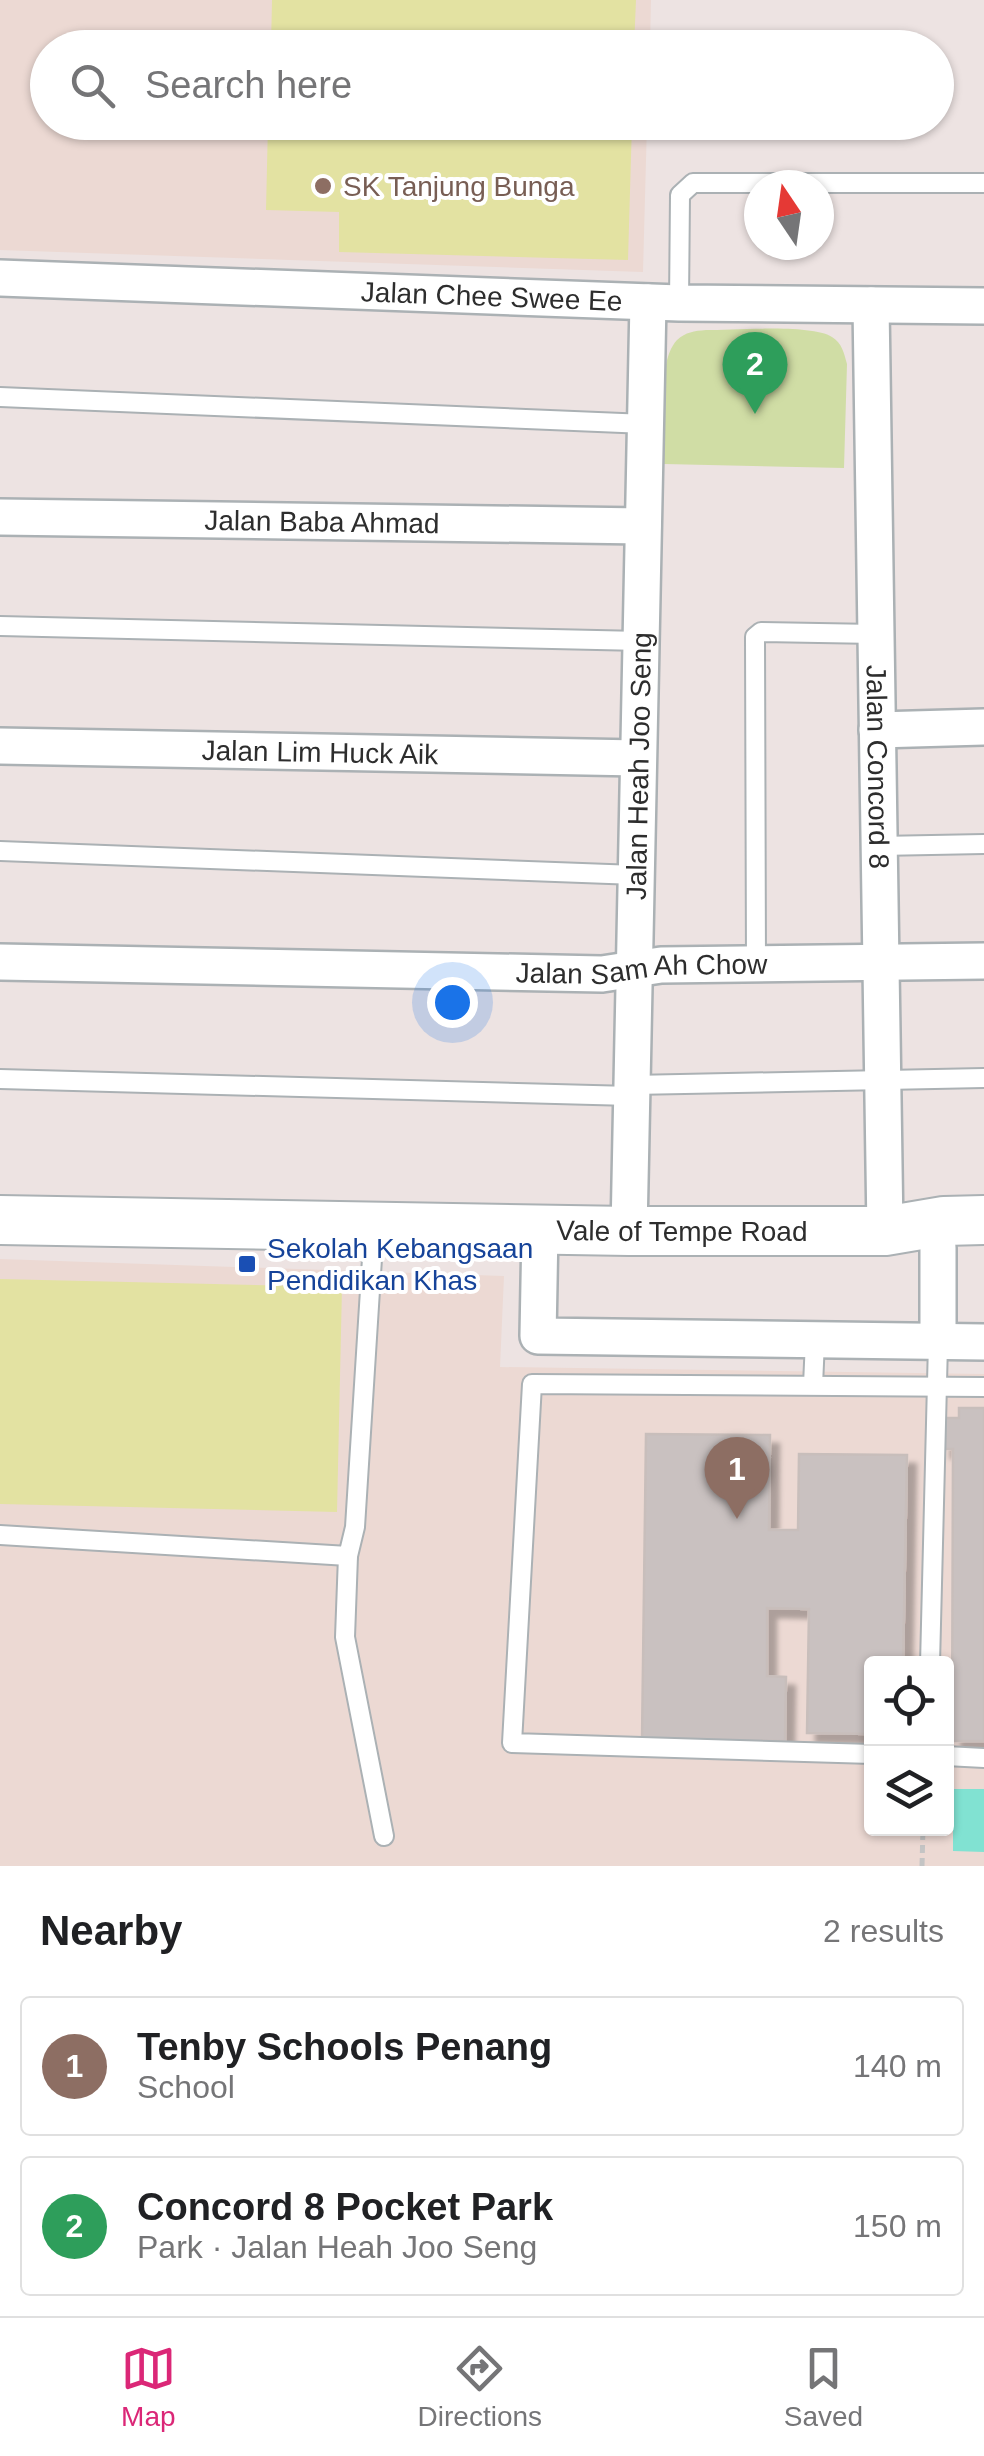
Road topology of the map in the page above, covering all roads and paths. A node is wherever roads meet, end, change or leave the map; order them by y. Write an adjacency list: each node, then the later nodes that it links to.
1 (984, 183): 3 (lane)
2 (0, 278): 3 (street, Jalan Chee Swee Ee)
3 (664, 303): 4 (street, Jalan Chee Swee Ee); 7 (street, Jalan Heah Joo Seng)
4 (871, 305): 5 (street, Jalan Chee Swee Ee); 11 (street, Jalan Concord 8)
5 (984, 306)
6 (0, 396): 7 (lane)
7 (646, 424): 9 (street, Jalan Heah Joo Seng)
8 (0, 517): 9 (street, Jalan Baba Ahmad)
9 (643, 526): 12 (street, Jalan Heah Joo Seng)
10 (0, 626): 12 (lane)
11 (876, 634): 14 (street, Jalan Concord 8); 24 (lane)
12 (641, 641): 16 (street, Jalan Heah Joo Seng)
13 (984, 727): 14 (street)
14 (878, 730): 18 (street, Jalan Concord 8)
15 (0, 746): 16 (street, Jalan Lim Huck Aik)
16 (638, 758): 20 (street, Jalan Heah Joo Seng)
17 (984, 844): 18 (lane)
18 (879, 846): 23 (street, Jalan Concord 8)
19 (0, 851): 20 (lane)
20 (636, 875): 25 (street, Jalan Heah Joo Seng)
21 (0, 962): 25 (street, Jalan Sam Ah Chow)
22 (984, 962): 23 (street, Jalan Sam Ah Chow)
23 (881, 963): 24 (street, Jalan Sam Ah Chow); 28 (street, Jalan Concord 8)
24 (756, 964): 25 (street, Jalan Sam Ah Chow)
25 (634, 969): 29 (street, Jalan Heah Joo Seng)
26 (984, 1078): 28 (lane)
27 (0, 1080): 29 (lane)
28 (882, 1080): 29 (lane); 35 (street, Jalan Concord 8)
29 (631, 1090): 34 (street, Jalan Heah Joo Seng)
30 (0, 1220): 32 (main road, Vale of Tempe Road)
31 (984, 1220): 35 (main road, Vale of Tempe Road)
32 (374, 1226): 33 (main road, Vale of Tempe Road); 44 (lane)
33 (540, 1230): 34 (main road, Vale of Tempe Road); 37 (street)
34 (629, 1231): 35 (main road, Vale of Tempe Road)
35 (885, 1231): 36 (main road, Vale of Tempe Road)
36 (961, 1249): 39 (street)
37 (815, 1341): 39 (street); 40 (lane)
38 (984, 1342): 39 (street)
39 (938, 1343): 41 (lane)
40 (813, 1385): 41 (lane); 46 (lane)
41 (935, 1386): 42 (lane); 45 (lane)
42 (984, 1386)
43 (0, 1535): 44 (lane)
44 (348, 1556): 49 (lane)
45 (930, 1656)
46 (864, 1754)
47 (954, 1756): 48 (lane)
48 (984, 1758)
49 (384, 1836)
50 (923, 1836): 51 (path)
51 (922, 1866)

